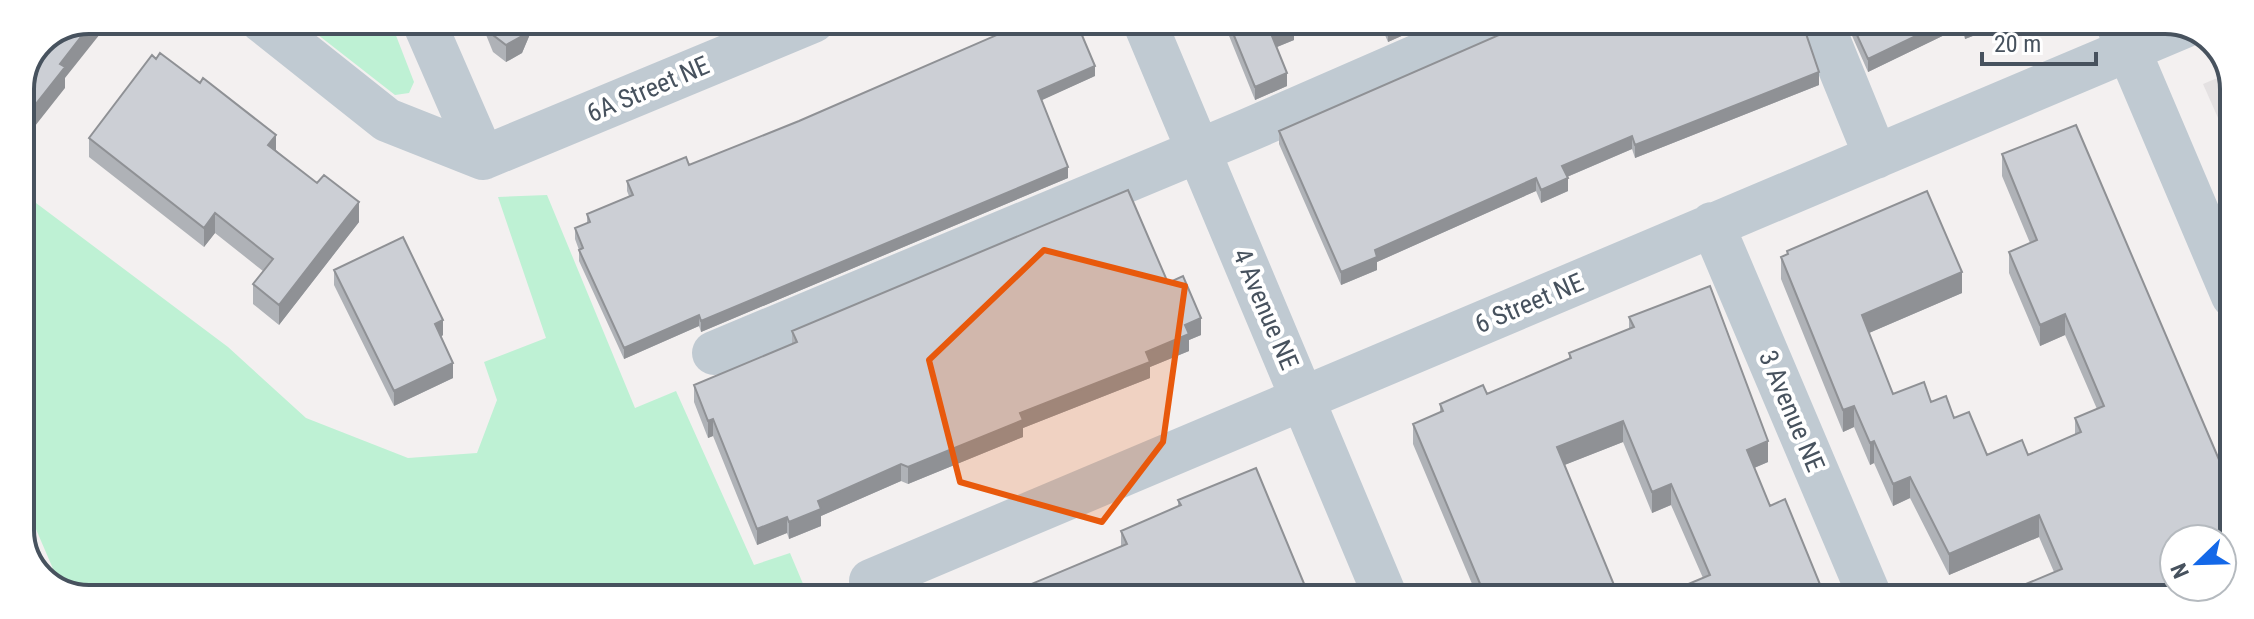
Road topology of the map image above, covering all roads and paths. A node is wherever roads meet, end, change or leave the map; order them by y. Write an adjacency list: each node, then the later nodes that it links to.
1 (279, 34): 10 (street)
2 (429, 34): 10 (street)
3 (782, 34): 10 (street, 6A Street NE)
4 (1150, 34): 8 (street, 4 Avenue NE)
5 (1468, 34): 8 (street)
6 (1826, 34): 9 (street)
7 (2123, 36): 9 (street, 6 Street NE); 12 (street)
8 (1199, 150): 13 (street); 14 (street, 4 Avenue NE)
9 (1876, 157): 11 (street, 6 Street NE)
10 (483, 158)
11 (1712, 224): 14 (street, 6 Street NE); 17 (street, 3 Avenue NE)
12 (2220, 265)
13 (714, 353)
14 (1304, 401): 15 (street, 6 Street NE); 16 (street, 4 Avenue NE)
15 (871, 581)
16 (1381, 585)
17 (1865, 585)

